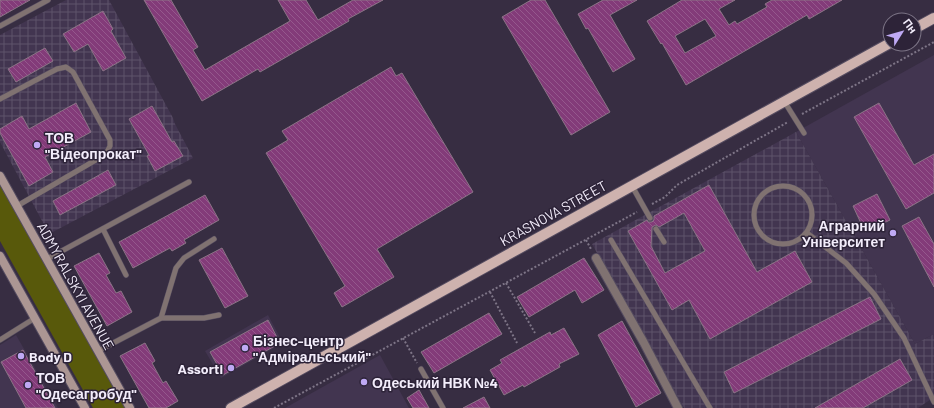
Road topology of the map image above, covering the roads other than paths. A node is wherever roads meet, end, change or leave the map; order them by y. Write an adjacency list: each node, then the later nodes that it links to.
1 (48, 0): 4 (lane)
2 (934, 18): 3 (main road)
3 (922, 25)
4 (0, 26)
5 (882, 46): 7 (main road, KRASNOVA STREET)
6 (0, 99): 12 (lane)
7 (784, 101): 8 (lane); 11 (main road, KRASNOVA STREET)
8 (804, 133)
9 (0, 176): 12 (main road, ADMYRALSKYI AVENUE)
10 (189, 182): 14 (lane)
11 (632, 186): 13 (lane); 33 (main road, KRASNOVA STREET)
12 (17, 206): 21 (main road, ADMYRALSKYI AVENUE)
13 (650, 218)
14 (103, 229): 21 (lane); 23 (lane)
15 (656, 229): 19 (lane)
16 (807, 233): 16 (lane); 30 (lane)
17 (214, 239): 26 (lane)
18 (611, 240): 36 (lane)
19 (664, 242)
20 (596, 258): 35 (street)
21 (47, 259): 28 (main road, ADMYRALSKYI AVENUE)
22 (1, 260): 25 (main road)
23 (126, 275)
24 (219, 315): 26 (lane)
25 (35, 318): 27 (lane); 31 (main road)
26 (161, 318): 28 (lane)
27 (0, 340)
28 (98, 351): 32 (main road, ADMYRALSKYI AVENUE)
29 (421, 369): 34 (lane)
30 (934, 402)
31 (85, 408)
32 (130, 408)
33 (231, 408)
34 (443, 408)
35 (678, 408)
36 (710, 408)

